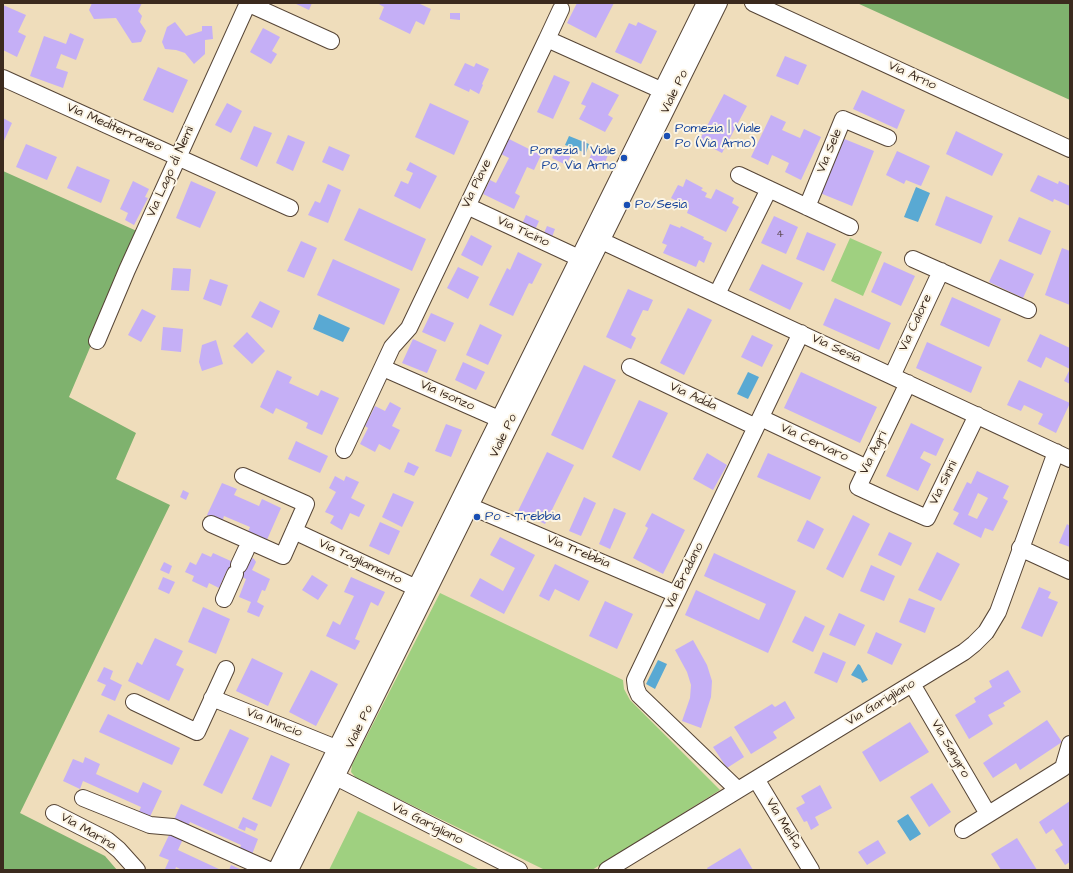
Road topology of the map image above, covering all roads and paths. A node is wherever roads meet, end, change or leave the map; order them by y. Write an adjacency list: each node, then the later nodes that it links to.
1 (248, 3): 7 (street); 12 (street, Via Lago di Nemi)
2 (705, 3): 9 (street, Viale Po)
3 (719, 3): 9 (street, Viale Po)
4 (753, 3): 11 (street, Via Arno)
5 (561, 9): 6 (street, Via Piave)
6 (547, 39): 9 (street); 15 (street, Via Piave)
7 (332, 42)
8 (3, 78): 12 (street, Via Mediterraneo)
9 (668, 93): 19 (street, Viale Po)
10 (888, 138): 16 (street, Via Sele)
11 (1070, 148)
12 (178, 157): 17 (street, Via Mediterraneo); 26 (street, Via Lago di Nemi)
13 (739, 175): 14 (street)
14 (769, 189): 16 (street); 23 (street)
15 (467, 206): 20 (street, Via Ticino); 28 (street, Via Piave)
16 (806, 207): 18 (street)
17 (290, 208)
18 (850, 227)
19 (596, 238): 20 (street, Viale Po); 23 (street, Via Sesia); 32 (street, Viale Po)
20 (579, 258): 32 (street, Viale Po)
21 (913, 259): 22 (street)
22 (941, 271): 24 (street); 29 (street, Via Calore)
23 (718, 294): 25 (street, Via Sesia)
24 (1028, 310)
25 (801, 333): 29 (street, Via Sesia); 33 (street, Via Bradano)
26 (96, 341)
27 (630, 367): 33 (street, Via Adda)
28 (383, 368): 32 (street, Via Isonzo); 34 (street, Via Piave)
29 (892, 376): 30 (street, Via Sesia)
30 (908, 383): 31 (street, Via Sesia); 36 (street, Via Agri)
31 (977, 415): 35 (street, Via Sesia); 39 (street, Via Sinni)
32 (505, 422): 38 (street, Viale Po)
33 (759, 422): 36 (street, Via Cervaro); 46 (street, Via Bradano)
34 (344, 450)
35 (1066, 455): 42 (street, Via Garigliano)
36 (867, 468): 39 (street, Via Agri)
37 (243, 476): 41 (street)
38 (464, 504): 45 (street, Viale Po); 46 (street, Via Trebbia)
39 (895, 504)
40 (211, 524): 41 (street)
41 (294, 531): 45 (street, Via Tagliamento)
42 (1020, 548): 44 (street); 49 (street, Via Garigliano)
43 (246, 550): 47 (street)
44 (1070, 571)
45 (421, 590): 53 (street, Viale Po); 54 (street, Viale Po)
46 (676, 594): 56 (street, Via Bradano)
47 (224, 599)
48 (226, 669): 50 (street)
49 (912, 684): 55 (street, Via Garigliano); 59 (street, Via Sangro)
50 (212, 698): 51 (street); 53 (street, Via Mincio)
51 (134, 702)
52 (1070, 744): 59 (street)
53 (336, 748): 54 (street, Viale Po)
54 (330, 774): 63 (street, Viale Po); 64 (street, Viale Po); 65 (street, Via Garigliano)
55 (756, 779): 56 (street, Via Garigliano); 67 (street, Via Melfa)
56 (738, 790): 66 (street, Via Garigliano)
57 (83, 798): 62 (street)
58 (54, 812): 61 (street, Via Marina)
59 (988, 814): 60 (street)
60 (963, 830)
61 (138, 870)
62 (269, 870)
63 (276, 870)
64 (290, 870)
65 (519, 870)
66 (607, 870)
67 (811, 870)

